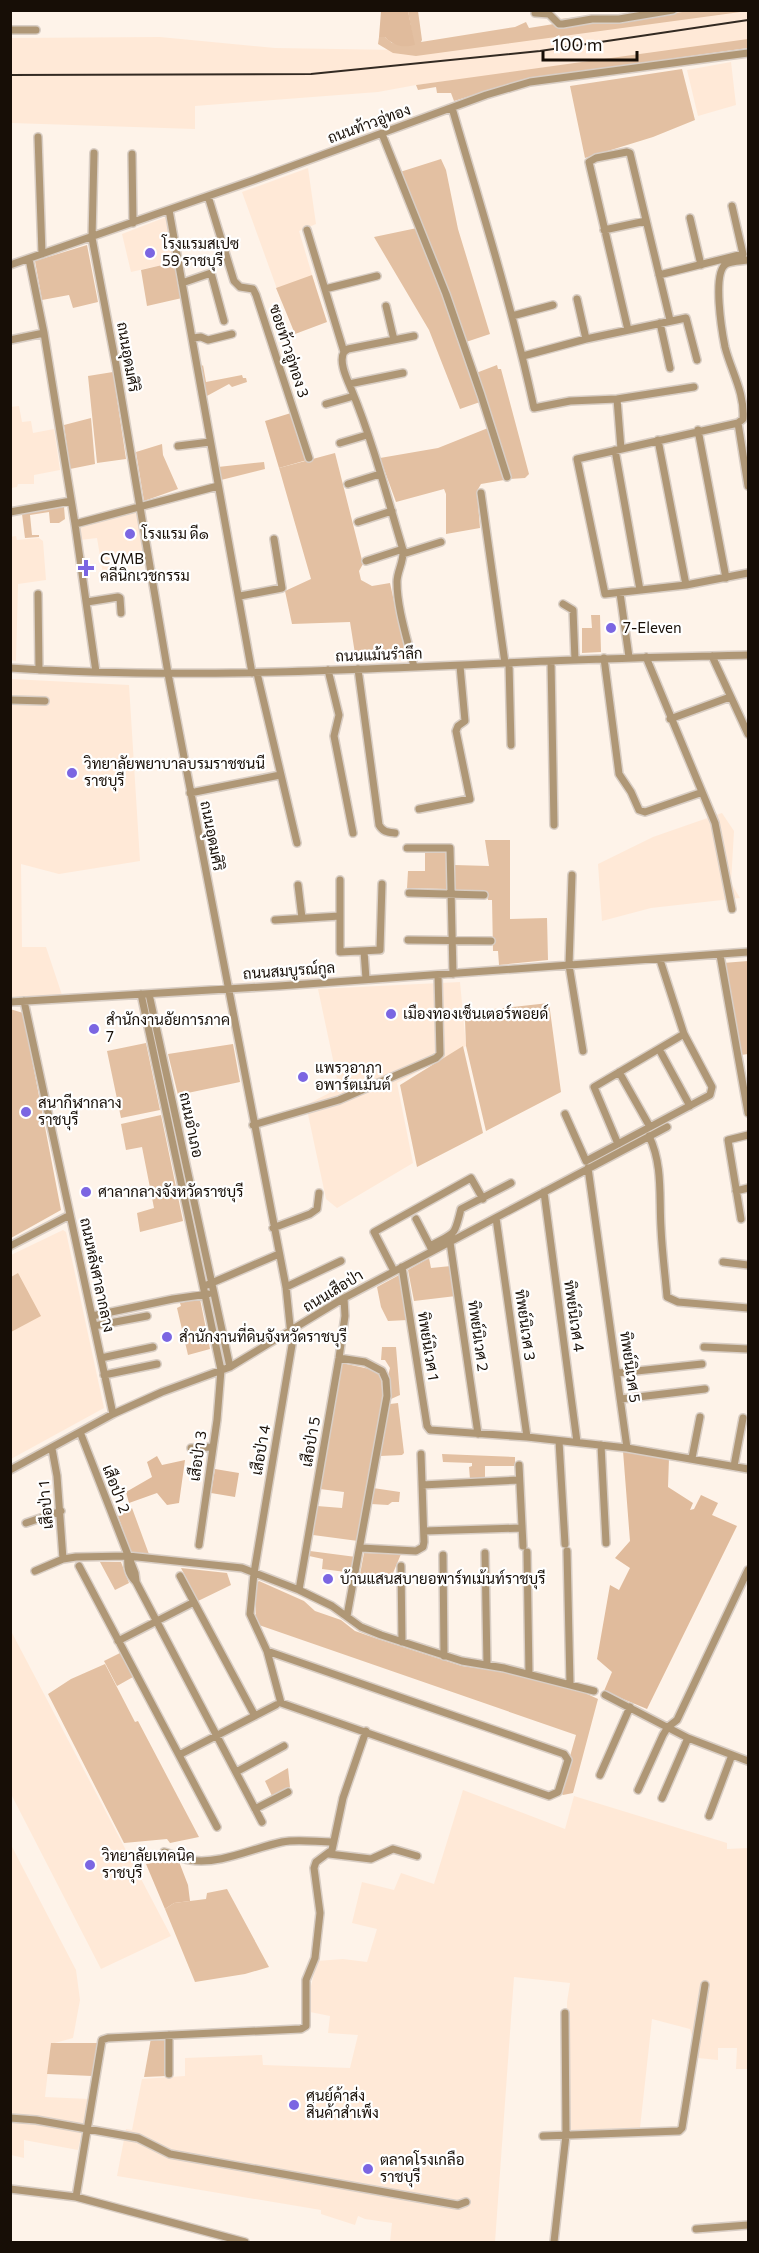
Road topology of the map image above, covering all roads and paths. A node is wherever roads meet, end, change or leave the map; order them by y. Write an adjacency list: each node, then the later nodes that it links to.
1 (674, 10): 2 (street)
2 (535, 13)
3 (10, 30): 4 (street)
4 (36, 30)
5 (748, 53): 6 (street, ถนนท้าวอู่ทอง)
6 (452, 108): 7 (street, ถนนท้าวอู่ทอง); 32 (street)
7 (382, 134): 11 (street, ถนนท้าวอู่ทอง); 64 (street)
8 (38, 137): 20 (street)
9 (94, 153): 19 (street, ถนนอุดมศิริ)
10 (132, 154): 16 (street)
11 (208, 196): 13 (street, ถนนท้าวอู่ทอง); 62 (street, ซอยท้าวอู่ทอง 3)
12 (732, 206): 24 (street)
13 (169, 210): 16 (street, ถนนท้าวอู่ทอง); 27 (street)
14 (690, 218): 24 (street)
15 (646, 221): 18 (street); 18 (street); 25 (street)
16 (133, 224): 19 (street, ถนนท้าวอู่ทอง)
17 (307, 230): 28 (street)
18 (603, 230): 36 (street)
19 (92, 238): 20 (street, ถนนท้าวอู่ทอง); 70 (street, ถนนอุดมศิริ)
20 (42, 254): 21 (street, ถนนท้าวอู่ทอง)
21 (30, 258): 23 (street, ถนนท้าวอู่ทอง); 37 (street)
22 (748, 260): 54 (street)
23 (10, 265)
24 (701, 265): 25 (street)
25 (659, 275): 33 (street)
26 (377, 276): 28 (street)
27 (182, 283): 34 (street); 40 (street)
28 (325, 289): 44 (street)
29 (577, 299): 41 (street)
30 (553, 305): 32 (street)
31 (386, 306): 43 (street)
32 (512, 316): 45 (street)
33 (670, 320): 35 (street); 46 (street)
34 (225, 321)
35 (660, 323): 36 (street); 47 (street)
36 (628, 330): 41 (street)
37 (44, 333): 42 (street); 69 (street)
38 (232, 334): 40 (street)
39 (414, 336): 43 (street)
40 (193, 338): 58 (street)
41 (586, 339): 45 (street)
42 (10, 340)
43 (394, 340): 44 (street)
44 (344, 352): 49 (street)
45 (523, 356): 52 (street)
46 (697, 360)
47 (670, 368)
48 (402, 373): 49 (street)
49 (349, 384): 51 (street)
50 (694, 387): 52 (street)
51 (354, 396): 53 (street); 56 (street)
52 (617, 399): 61 (street)
53 (326, 404)
54 (738, 423): 55 (street); 67 (street)
55 (698, 430): 57 (street); 80 (street)
56 (367, 435): 59 (street); 63 (street)
57 (658, 440): 61 (street); 81 (street)
58 (210, 442): 60 (street); 66 (street)
59 (340, 443)
60 (178, 446)
61 (618, 449): 82 (street); 83 (street)
62 (309, 458)
63 (380, 474): 65 (street); 71 (street)
64 (507, 477)
65 (348, 484)
66 (218, 486): 70 (street); 85 (street)
67 (748, 486)
68 (481, 492): 96 (street)
69 (71, 501): 72 (street); 74 (street)
70 (140, 507): 74 (street); 104 (street, ถนนอุดมศิริ)
71 (392, 511): 73 (street); 77 (street)
72 (10, 512)
73 (358, 522)
74 (75, 524): 86 (street)
75 (274, 539): 85 (street)
76 (441, 542): 77 (street)
77 (403, 551): 78 (street); 98 (street)
78 (366, 561)
79 (748, 573): 80 (street)
80 (726, 578): 81 (street)
81 (686, 585): 82 (street)
82 (640, 590): 83 (street)
83 (620, 592): 91 (street)
84 (38, 594): 101 (street)
85 (240, 596): 105 (street)
86 (87, 602): 88 (street); 103 (street)
87 (563, 604): 94 (street)
88 (121, 613)
89 (748, 655): 90 (street, ถนนแม้นรำลึก)
90 (712, 656): 92 (street, ถนนแม้นรำลึก); 106 (street)
91 (629, 657): 92 (street, ถนนแม้นรำลึก); 93 (street, ถนนแม้นรำลึก)
92 (646, 657): 109 (street)
93 (604, 658): 94 (street, ถนนแม้นรำลึก); 114 (street)
94 (575, 660): 95 (street, ถนนแม้นรำลึก)
95 (551, 661): 96 (street, ถนนแม้นรำลึก); 116 (street)
96 (507, 663): 97 (street, ถนนแม้นรำลึก); 111 (street)
97 (460, 666): 98 (street, ถนนแม้นรำลึก); 115 (street)
98 (414, 667): 100 (street, ถนนแม้นรำลึก)
99 (10, 668): 101 (street, ถนนแม้นรำลึก)
100 (358, 669): 102 (street, ถนนแม้นรำลึก); 118 (street)
101 (39, 670): 103 (street, ถนนแม้นรำลึก)
102 (328, 670): 105 (street, ถนนแม้นรำลึก); 117 (street)
103 (96, 672): 104 (street, ถนนแม้นรำลึก)
104 (168, 673): 105 (street, ถนนแม้นรำลึก); 113 (street, ถนนอุดมศิริ)
105 (255, 673): 112 (street)
106 (730, 697): 109 (street); 110 (street)
107 (10, 700): 108 (street)
108 (45, 701)
109 (670, 719): 114 (street)
110 (748, 734)
111 (511, 745)
112 (280, 775): 113 (street); 119 (street)
113 (190, 793): 143 (street, ถนนอุดมศิริ)
114 (700, 793): 128 (street)
115 (419, 809)
116 (554, 825)
117 (353, 833)
118 (395, 833)
119 (297, 843)
120 (407, 848): 126 (street)
121 (572, 874): 139 (street)
122 (340, 880): 129 (street)
123 (382, 884): 135 (street)
124 (298, 885): 130 (street)
125 (409, 893): 126 (street)
126 (450, 894): 127 (street); 133 (street)
127 (484, 895)
128 (732, 909)
129 (340, 916): 130 (street); 135 (street)
130 (302, 918): 131 (street)
131 (275, 920)
132 (408, 940): 133 (street)
133 (451, 940): 134 (street); 140 (street)
134 (490, 941)
135 (364, 951): 142 (street)
136 (748, 952): 137 (street, ถนนสมบูรณ์กูล)
137 (720, 955): 138 (street, ถนนสมบูรณ์กูล); 152 (street)
138 (660, 960): 139 (street, ถนนสมบูรณ์กูล); 147 (street)
139 (569, 965): 140 (street, ถนนสมบูรณ์กูล); 149 (street)
140 (453, 974): 141 (street, ถนนสมบูรณ์กูล)
141 (438, 975): 142 (street, ถนนสมบูรณ์กูล); 154 (street)
142 (366, 979): 143 (street, ถนนสมบูรณ์กูล)
143 (228, 989): 144 (street, ถนนสมบูรณ์กูล); 154 (street, ถนนอุดมศิริ)
144 (145, 994): 145 (street, ถนนสมบูรณ์กูล); 181 (street, ถนนอำเภอ); 181 (street, ถนนอำเภอ)
145 (24, 1000): 146 (street, ถนนสมบูรณ์กูล); 167 (street, ถนนหลังศาลากลาง)
146 (10, 1002)
147 (684, 1034): 148 (street); 151 (street)
148 (659, 1049): 150 (street); 151 (street)
149 (583, 1052)
150 (619, 1072): 155 (street); 159 (street)
151 (690, 1106): 155 (street)
152 (748, 1113)
153 (565, 1114): 159 (street)
154 (253, 1125): 171 (street, ถนนอุดมศิริ)
155 (650, 1127): 159 (street)
156 (667, 1127): 158 (street, ถนนเสือป่า)
157 (748, 1135): 163 (street)
158 (649, 1136): 160 (street, ถนนเสือป่า); 186 (street)
159 (618, 1144)
160 (588, 1168): 164 (street, ถนนเสือป่า); 200 (street, ทิพย์นิเวศ 5)
161 (511, 1183): 166 (street)
162 (748, 1188): 163 (street)
163 (736, 1191): 170 (street)
164 (544, 1192): 168 (street, ถนนเสือป่า); 211 (street, ทิพย์นิเวศ 4)
165 (319, 1193): 171 (street)
166 (483, 1199): 174 (street); 180 (street)
167 (70, 1215): 173 (street); 187 (street, ถนนหลังศาลากลาง)
168 (496, 1218): 172 (street, ถนนเสือป่า); 209 (street, ทิพย์นิเวศ 3)
169 (416, 1219): 174 (street)
170 (741, 1219)
171 (273, 1228): 175 (street, ถนนอุดมศิริ)
172 (450, 1242): 174 (street, ถนนเสือป่า); 208 (street, ทิพย์นิเวศ 2)
173 (10, 1246)
174 (430, 1249): 179 (street, ถนนเสือป่า)
175 (279, 1254): 181 (street); 182 (street, ถนนอุดมศิริ)
176 (341, 1261): 182 (street)
177 (723, 1262): 178 (street)
178 (748, 1265)
179 (402, 1267): 180 (street, ถนนเสือป่า); 208 (street, ทิพย์นิเวศ 1)
180 (394, 1271): 185 (street, ถนนเสือป่า)
181 (207, 1285): 183 (street, ถนนอำเภอ); 184 (street, ถนนอำเภอ)
182 (286, 1287): 190 (street, ถนนอุดมศิริ)
183 (214, 1293): 184 (street); 198 (street, ถนนอำเภอ)
184 (205, 1294): 187 (street); 199 (street, ถนนอำเภอ)
185 (344, 1298): 190 (street, ถนนเสือป่า); 195 (street, เสือป่า 5)
186 (748, 1308)
187 (92, 1316): 189 (street, ถนนหลังศาลากลาง)
188 (147, 1316): 189 (street)
189 (94, 1326): 194 (street, ถนนหลังศาลากลาง)
190 (292, 1331): 198 (street, ถนนเสือป่า); 240 (street, เสือป่า 4)
191 (153, 1347): 194 (street)
192 (704, 1347): 193 (street)
193 (748, 1349)
194 (101, 1358): 201 (street, ถนนหลังศาลากลาง)
195 (339, 1358): 231 (street); 242 (street, เสือป่า 5)
196 (157, 1364): 201 (street)
197 (702, 1364): 200 (street)
198 (230, 1367): 199 (street, ถนนเสือป่า)
199 (220, 1370): 204 (street, ถนนเสือป่า); 213 (street, เสือป่า 3)
200 (618, 1373): 203 (street, ทิพย์นิเวศ 5)
201 (105, 1375): 204 (street, ถนนหลังศาลากลาง)
202 (705, 1389): 203 (street)
203 (621, 1399): 215 (street, ทิพย์นิเวศ 5)
204 (113, 1414): 207 (street, ถนนเสือป่า)
205 (700, 1417): 218 (street)
206 (743, 1418): 220 (street)
207 (80, 1432): 216 (street, ถนนเสือป่า); 234 (street, เสือป่า 2)
208 (478, 1434): 209 (street)
209 (528, 1437): 210 (street)
210 (559, 1441): 211 (street); 252 (street)
211 (577, 1442): 212 (street)
212 (601, 1445): 215 (street); 229 (street)
213 (213, 1447): 214 (street); 230 (street, เสือป่า 3)
214 (191, 1448)
215 (627, 1448): 218 (street)
216 (52, 1449): 222 (street, ถนนเสือป่า); 225 (street, เสือป่า 1)
217 (421, 1454): 224 (street)
218 (692, 1458): 220 (street)
219 (519, 1465): 223 (street)
220 (734, 1466): 221 (street)
221 (748, 1469)
222 (10, 1470)
223 (519, 1480): 224 (street); 227 (street)
224 (422, 1485): 228 (street)
225 (61, 1511): 226 (street); 235 (street, เสือป่า 1)
226 (27, 1523)
227 (522, 1528): 228 (street); 251 (street)
228 (424, 1531): 231 (street)
229 (606, 1544)
230 (199, 1545)
231 (361, 1548): 244 (street)
232 (485, 1553): 250 (street)
233 (443, 1555): 249 (street)
234 (128, 1556): 235 (street); 240 (street); 245 (street, เสือป่า 2)
235 (63, 1559): 239 (street)
236 (79, 1566): 246 (street)
237 (401, 1566): 247 (street)
238 (748, 1570): 258 (street)
239 (35, 1571)
240 (254, 1573): 242 (street); 248 (street, เสือป่า 4)
241 (180, 1576): 243 (street)
242 (299, 1590): 244 (street)
243 (194, 1602): 245 (street); 257 (street)
244 (347, 1616): 247 (street)
245 (155, 1621): 246 (street); 260 (street, เสือป่า 2)
246 (118, 1641): 263 (street)
247 (402, 1642): 249 (street)
248 (267, 1651): 259 (street, เสือป่า 4); 259 (street)
249 (444, 1656): 250 (street)
250 (487, 1665): 251 (street)
251 (529, 1674): 252 (street)
252 (570, 1684): 253 (street)
253 (594, 1691)
254 (604, 1695): 256 (street)
255 (276, 1705): 257 (street)
256 (630, 1707): 258 (street); 267 (street)
257 (255, 1716): 260 (street)
258 (668, 1727): 261 (street); 268 (street)
259 (366, 1731): 275 (street)
260 (217, 1736): 263 (street); 266 (street, เสือป่า 2)
261 (688, 1738): 264 (street); 270 (street)
262 (284, 1746): 266 (street)
263 (179, 1755): 274 (street)
264 (732, 1755): 265 (street); 272 (street)
265 (748, 1761)
266 (236, 1772): 271 (street, เสือป่า 2)
267 (600, 1775)
268 (638, 1790)
269 (288, 1792): 271 (street)
270 (662, 1798)
271 (255, 1809): 273 (street, เสือป่า 2)
272 (710, 1816)
273 (262, 1822)
274 (217, 1827)
275 (333, 1842): 276 (street); 277 (street)
276 (164, 1852)
277 (329, 1854): 278 (street); 281 (street)
278 (417, 1856)
279 (705, 1985): 285 (street)
280 (565, 2013): 285 (street)
281 (169, 2035): 282 (street); 284 (street)
282 (169, 2074)
283 (10, 2118): 284 (street)
284 (86, 2128): 288 (street); 289 (street)
285 (566, 2135): 286 (street); 293 (street)
286 (543, 2136)
287 (10, 2189): 288 (street)
288 (76, 2197): 292 (street)
289 (466, 2202)
290 (748, 2225): 291 (street)
291 (696, 2229)
292 (245, 2242)
293 (554, 2242)

